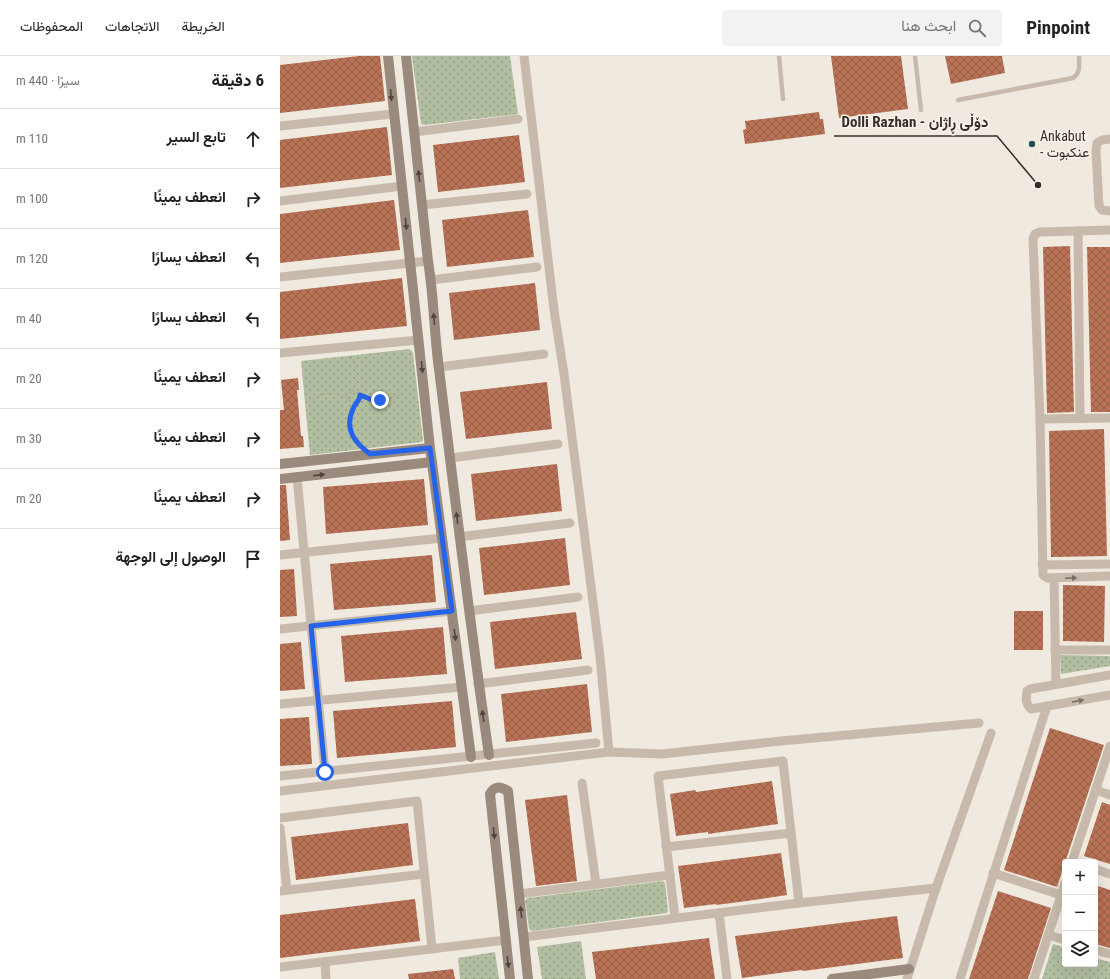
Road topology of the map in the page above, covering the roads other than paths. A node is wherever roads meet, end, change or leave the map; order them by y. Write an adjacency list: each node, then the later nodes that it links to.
1 (388, 56): 10 (street, one-way to 10)
2 (406, 56): 13 (street)
3 (524, 56): 72 (street)
4 (778, 56): 7 (lane)
5 (916, 56): 9 (lane)
6 (1079, 56): 8 (lane)
7 (783, 100)
8 (958, 100)
9 (922, 110)
10 (393, 114): 12 (street); 15 (street)
11 (518, 119): 13 (street)
12 (280, 126)
13 (414, 132): 18 (street, one-way to 13)
14 (1110, 140): 19 (street)
15 (402, 186): 17 (street); 23 (street, one-way to 23)
16 (527, 194): 18 (street)
17 (280, 201)
18 (422, 205): 22 (street)
19 (1110, 211)
20 (1110, 230): 21 (street)
21 (1078, 231): 31 (street); 33 (street)
22 (428, 260): 23 (street); 26 (street)
23 (411, 262): 25 (street); 27 (street)
24 (537, 268): 26 (street)
25 (280, 277)
26 (431, 280): 30 (street, one-way to 26)
27 (419, 340): 28 (street); 35 (street, one-way to 35)
28 (280, 353)
29 (544, 354): 30 (street)
30 (439, 367): 36 (street)
31 (1080, 418): 32 (street); 33 (street)
32 (1110, 418)
33 (1040, 420): 47 (street)
34 (558, 444): 36 (street)
35 (430, 448): 37 (street); 38 (street)
36 (450, 458): 42 (street, one-way to 36)
37 (432, 462): 39 (street, one-way to 37); 43 (street)
38 (280, 464)
39 (297, 477): 40 (street); 44 (street)
40 (280, 479)
41 (570, 523): 42 (street)
42 (459, 537): 48 (street)
43 (442, 538): 44 (street); 49 (street)
44 (304, 552): 45 (street); 55 (street)
45 (280, 555)
46 (1110, 564): 47 (street)
47 (1042, 565): 51 (street)
48 (464, 574): 49 (street); 54 (street)
49 (447, 576): 53 (street)
50 (1110, 576): 51 (street, one-way to 50)
51 (1054, 578): 57 (street)
52 (578, 597): 54 (street)
53 (452, 611): 55 (street); 63 (street, one-way to 63)
54 (469, 611): 61 (street)
55 (311, 626): 56 (street); 65 (street)
56 (280, 629)
57 (1055, 650): 58 (street); 62 (street)
58 (1110, 650)
59 (588, 670): 61 (street)
60 (1110, 675): 62 (street)
61 (478, 684): 73 (street, one-way to 61)
62 (1056, 684): 67 (street)
63 (462, 687): 65 (street); 74 (street)
64 (1110, 695): 67 (street, one-way to 64)
65 (318, 700): 66 (street); 75 (street)
66 (280, 704)
67 (1047, 706): 87 (street)
68 (978, 723): 72 (street)
69 (991, 733): 92 (street)
70 (596, 743): 73 (street)
71 (1110, 746): 78 (street)
72 (609, 752): 79 (street)
73 (489, 755): 74 (street)
74 (471, 757): 75 (street)
75 (325, 772): 76 (street)
76 (280, 776)
77 (582, 783): 91 (street)
78 (1096, 790): 80 (street); 85 (street)
79 (280, 791)
80 (1110, 795)
81 (280, 818): 88 (street)
82 (280, 828): 93 (street)
83 (791, 833): 84 (street); 84 (street); 97 (street)
84 (666, 847): 90 (street)
85 (1073, 859)
86 (1098, 870): 89 (street)
87 (993, 873): 96 (street); 115 (street)
88 (424, 874): 93 (street); 104 (street)
89 (1110, 874)
90 (670, 875): 91 (street); 99 (street)
91 (596, 884): 95 (street)
92 (936, 888): 97 (street); 109 (street)
93 (283, 890)
94 (1062, 893): 96 (street)
95 (519, 894): 101 (street, one-way to 95); 103 (street, one-way to 103)
96 (1061, 896): 100 (street)
97 (800, 903): 98 (street)
98 (719, 913): 99 (street); 113 (street)
99 (675, 918): 101 (street)
100 (1048, 935): 102 (street); 116 (street)
101 (524, 937): 112 (street)
102 (1062, 939)
103 (506, 940): 104 (street); 111 (street, one-way to 111)
104 (432, 949): 107 (street)
105 (1098, 951): 106 (street)
106 (1110, 954)
107 (325, 962): 108 (street); 110 (street)
108 (280, 967)
109 (908, 974): 114 (street)
110 (326, 979)
111 (510, 979)
112 (528, 979)
113 (727, 979)
114 (832, 979)
115 (960, 979)
116 (1034, 979)

